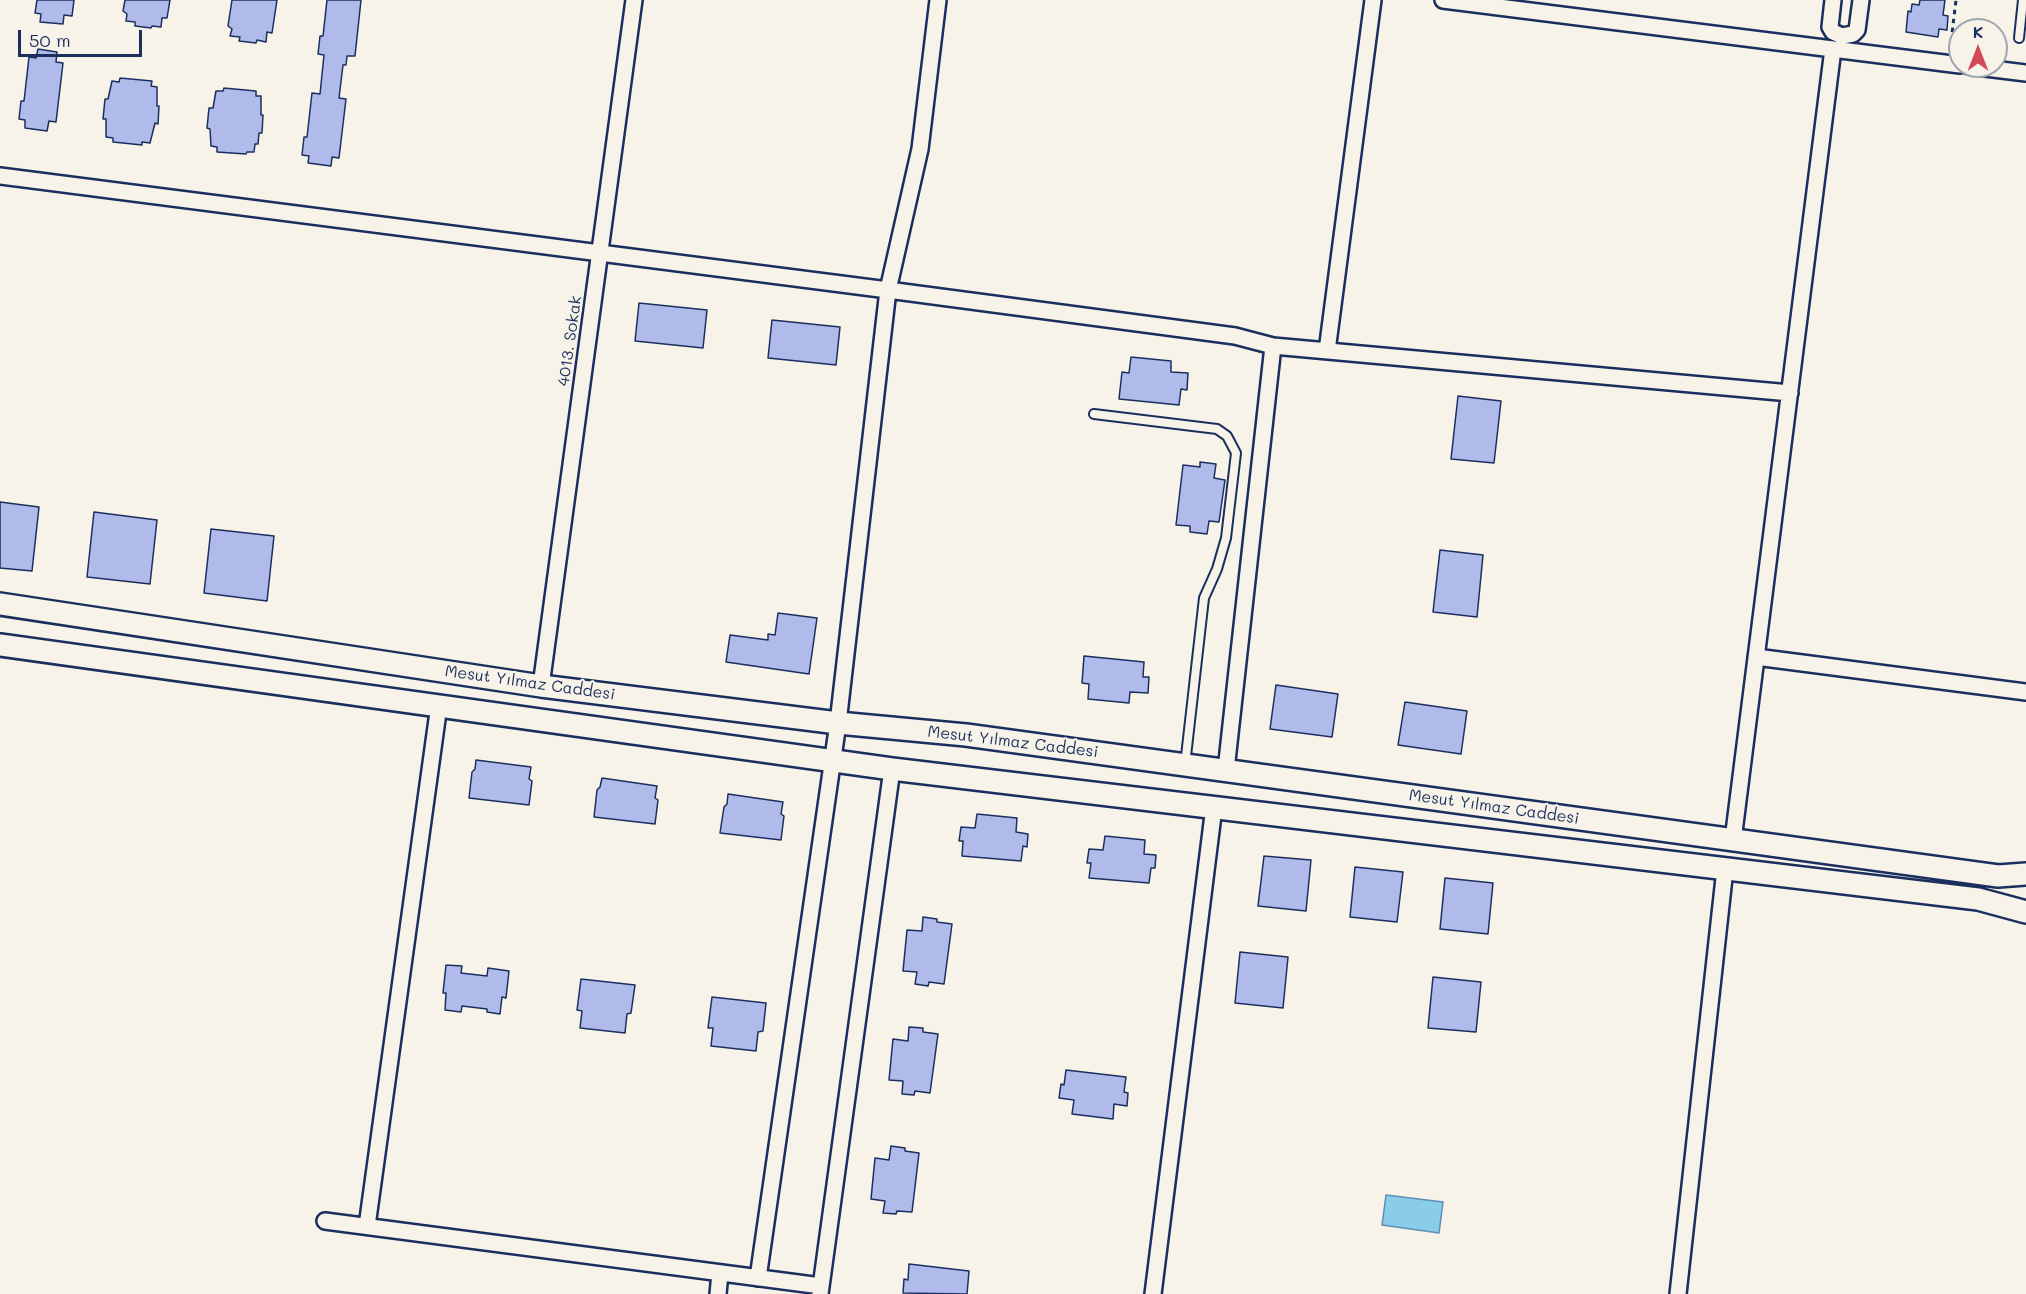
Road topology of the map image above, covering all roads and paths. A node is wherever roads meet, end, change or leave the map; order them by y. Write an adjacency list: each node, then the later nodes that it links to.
1 (634, 0): 16 (street, 4013. Sokak)
2 (938, 0): 17 (street)
3 (1373, 0): 19 (street)
4 (1443, 0): 11 (street)
5 (1833, 0): 6 (street)
6 (1861, 0)
7 (1956, 0): 9 (path)
8 (2023, 0): 10 (lane)
9 (1955, 18)
10 (2019, 38)
11 (1833, 49): 12 (street); 20 (street)
12 (1948, 63)
13 (2008, 71): 14 (street)
14 (2026, 73)
15 (0, 176): 16 (street)
16 (600, 253): 17 (street); 25 (street, 4013. Sokak)
17 (888, 290): 18 (street); 28 (street)
18 (1274, 346): 19 (street); 32 (street)
19 (1327, 351): 20 (street)
20 (1790, 393): 24 (street)
21 (1094, 414): 30 (lane)
22 (0, 604): 25 (main road, Mesut Yılmaz Caddesi)
23 (0, 645): 27 (main road, Mesut Yılmaz Caddesi)
24 (1756, 657): 26 (street); 34 (street)
25 (541, 686): 28 (main road, Mesut Yılmaz Caddesi)
26 (2026, 692)
27 (439, 705): 29 (main road, Mesut Yılmaz Caddesi); 39 (street)
28 (838, 723): 29 (street); 30 (main road, Mesut Yılmaz Caddesi)
29 (832, 759): 31 (main road, Mesut Yılmaz Caddesi); 41 (street)
30 (1185, 765): 32 (main road, Mesut Yılmaz Caddesi)
31 (892, 768): 33 (main road, Mesut Yılmaz Caddesi); 42 (street)
32 (1226, 770): 34 (main road, Mesut Yılmaz Caddesi)
33 (1214, 807): 35 (main road, Mesut Yılmaz Caddesi); 44 (street)
34 (1733, 840): 36 (main road, Mesut Yılmaz Caddesi)
35 (1725, 869): 37 (main road, Mesut Yılmaz Caddesi); 45 (street)
36 (2026, 874)
37 (2026, 912)
38 (326, 1221): 39 (street)
39 (367, 1226): 40 (street)
40 (720, 1273): 41 (street); 43 (street)
41 (758, 1278): 42 (street)
42 (821, 1290)
43 (718, 1294)
44 (1153, 1294)
45 (1678, 1294)

